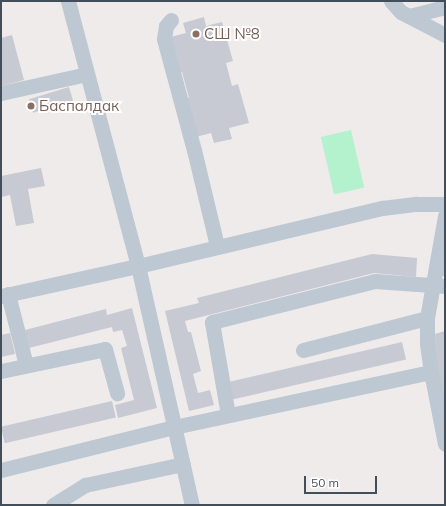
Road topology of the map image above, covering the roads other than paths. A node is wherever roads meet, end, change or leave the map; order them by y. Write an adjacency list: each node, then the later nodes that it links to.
1 (68, 1): 7 (street)
2 (391, 1): 4 (street)
3 (445, 7): 4 (street)
4 (409, 16): 6 (street)
5 (171, 20): 12 (street)
6 (445, 35)
7 (88, 79): 8 (street); 9 (street); 13 (street)
8 (69, 87)
9 (1, 93)
10 (445, 204): 12 (street)
11 (445, 216): 14 (street)
12 (217, 246): 13 (street)
13 (138, 266): 15 (street); 23 (street)
14 (438, 285): 16 (street); 22 (street)
15 (5, 295): 18 (street)
16 (427, 318): 17 (street); 20 (street)
17 (303, 350)
18 (26, 365): 19 (street); 21 (street)
19 (1, 370)
20 (431, 372): 22 (street); 24 (street)
21 (117, 393)
22 (228, 415): 23 (street)
23 (174, 427): 26 (street); 27 (street)
24 (443, 428): 25 (street)
25 (445, 444)
26 (183, 464): 28 (street); 29 (street)
27 (1, 470)
28 (53, 505)
29 (192, 505)

